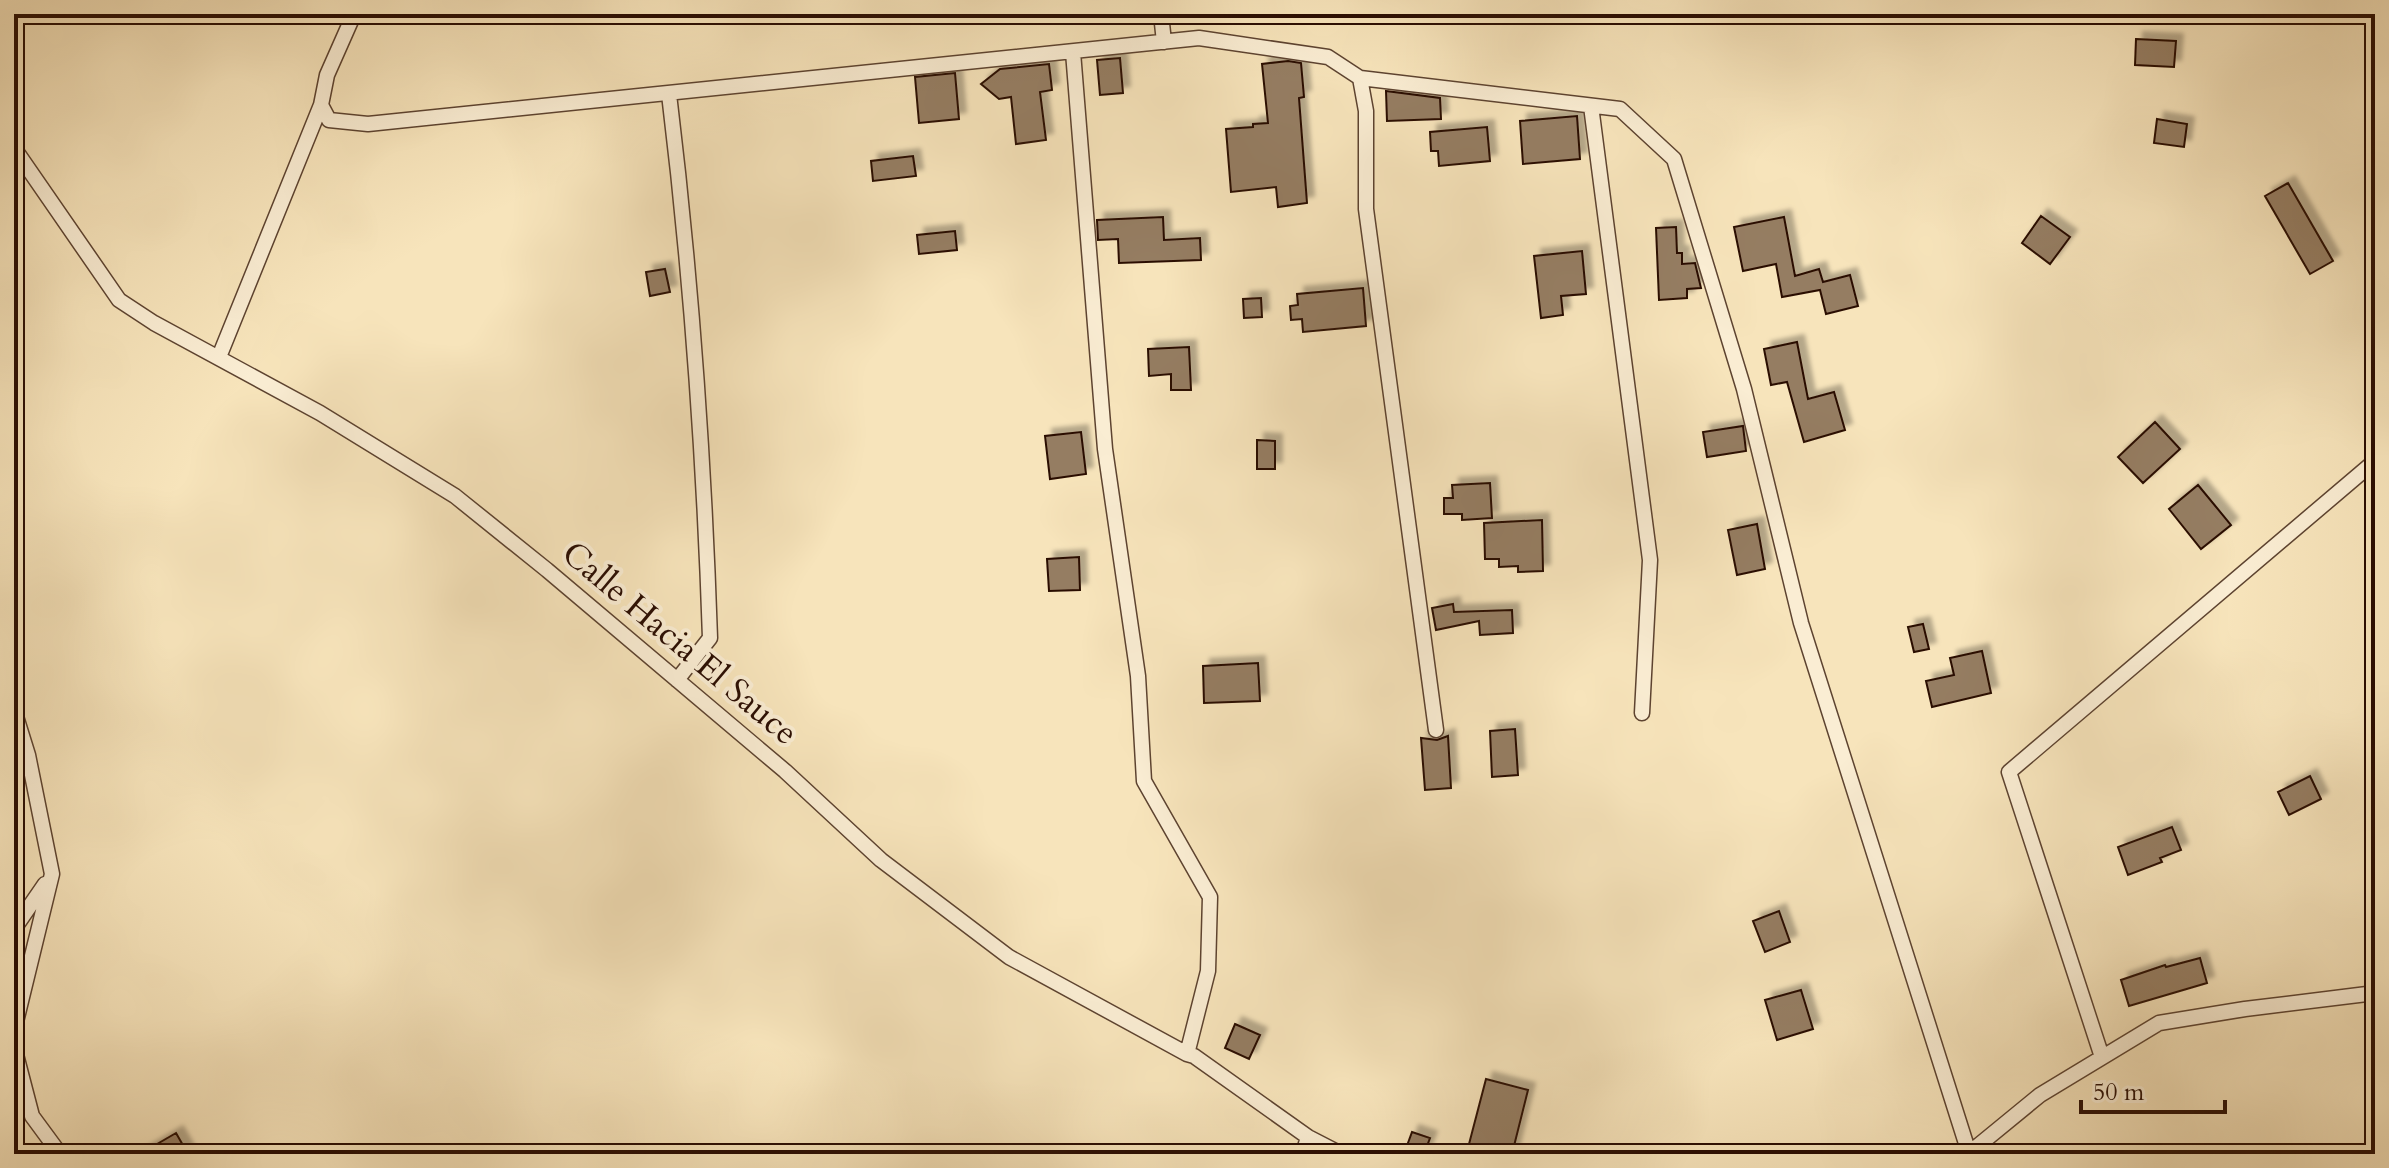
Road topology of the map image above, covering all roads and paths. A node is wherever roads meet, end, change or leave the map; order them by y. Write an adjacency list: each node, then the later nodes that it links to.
1 (354, 14): 7 (street)
2 (1161, 14): 3 (street)
3 (1164, 42): 4 (street); 5 (street)
4 (1073, 52): 6 (street); 21 (street)
5 (1360, 78): 8 (street); 15 (street)
6 (669, 94): 7 (street); 12 (street)
7 (321, 105): 10 (street)
8 (1591, 106): 14 (street); 27 (street)
9 (14, 148): 10 (street, Calle Hacia El Sauce)
10 (219, 357): 12 (street, Calle Hacia El Sauce)
11 (2375, 461): 22 (street)
12 (677, 680): 21 (street, Calle Hacia El Sauce)
13 (14, 710): 16 (street)
14 (1642, 713)
15 (1436, 730)
16 (52, 874): 17 (street); 19 (street)
17 (14, 929)
18 (2375, 993): 22 (street)
19 (14, 1030)
20 (14, 1047): 24 (street)
21 (1187, 1054): 23 (street, Calle Hacia El Sauce)
22 (2102, 1057): 27 (street)
23 (1308, 1137): 25 (street); 26 (street, Calle Hacia El Sauce)
24 (60, 1154)
25 (1303, 1154)
26 (1341, 1154)
27 (1969, 1154)

